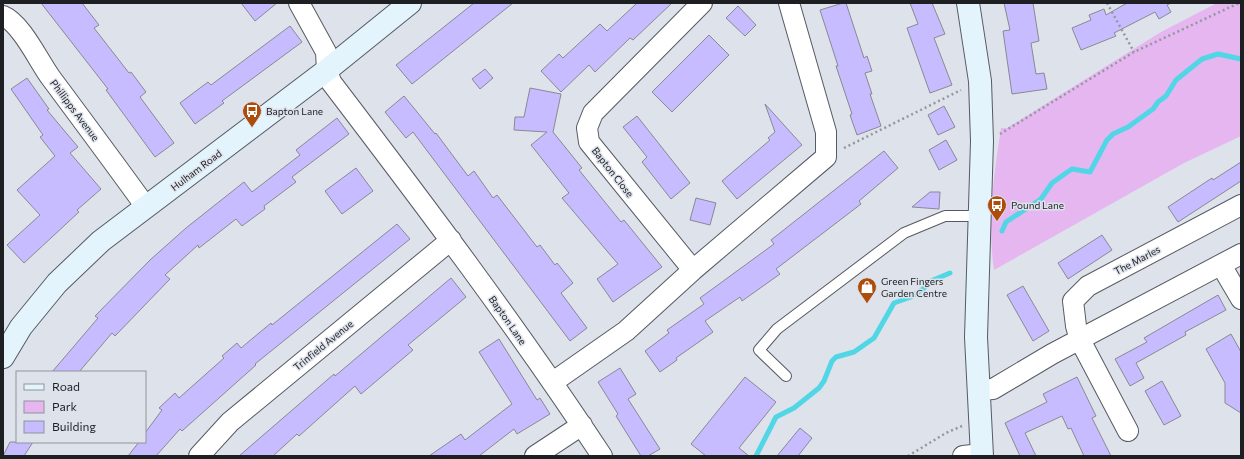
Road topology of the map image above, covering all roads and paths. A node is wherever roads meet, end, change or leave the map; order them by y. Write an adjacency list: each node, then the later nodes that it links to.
1 (299, 3): 10 (street, Bapton Lane)
2 (410, 3): 10 (street, Hulham Road)
3 (702, 3): 20 (street, Bapton Close)
4 (789, 3): 13 (street)
5 (968, 3): 11 (street)
6 (1107, 3): 9 (path)
7 (1239, 3): 9 (path)
8 (3, 16): 15 (street, Phillipps Avenue)
9 (1134, 52): 12 (path)
10 (327, 70): 15 (street, Hulham Road); 17 (street, Bapton Lane)
11 (980, 81): 12 (street); 13 (path)
12 (982, 141): 16 (street)
13 (826, 156): 20 (street)
14 (1241, 205): 22 (street, The Marles)
15 (146, 207): 23 (street, Hulham Road)
16 (978, 216): 24 (lane); 26 (street)
17 (451, 240): 25 (street, Bapton Lane); 31 (street, Trinfield Avenue)
18 (1241, 254): 19 (street)
19 (1221, 265): 21 (street); 22 (street)
20 (693, 270): 25 (street)
21 (1241, 298)
22 (1080, 340): 26 (street); 29 (street, The Marles)
23 (3, 357)
24 (786, 376)
25 (553, 382): 28 (street, Bapton Lane)
26 (980, 390): 30 (street)
27 (967, 424): 34 (path)
28 (582, 425): 32 (street); 33 (street, Bapton Lane)
29 (1128, 431)
30 (976, 455)
31 (199, 456)
32 (534, 456)
33 (602, 456)
34 (908, 456)

